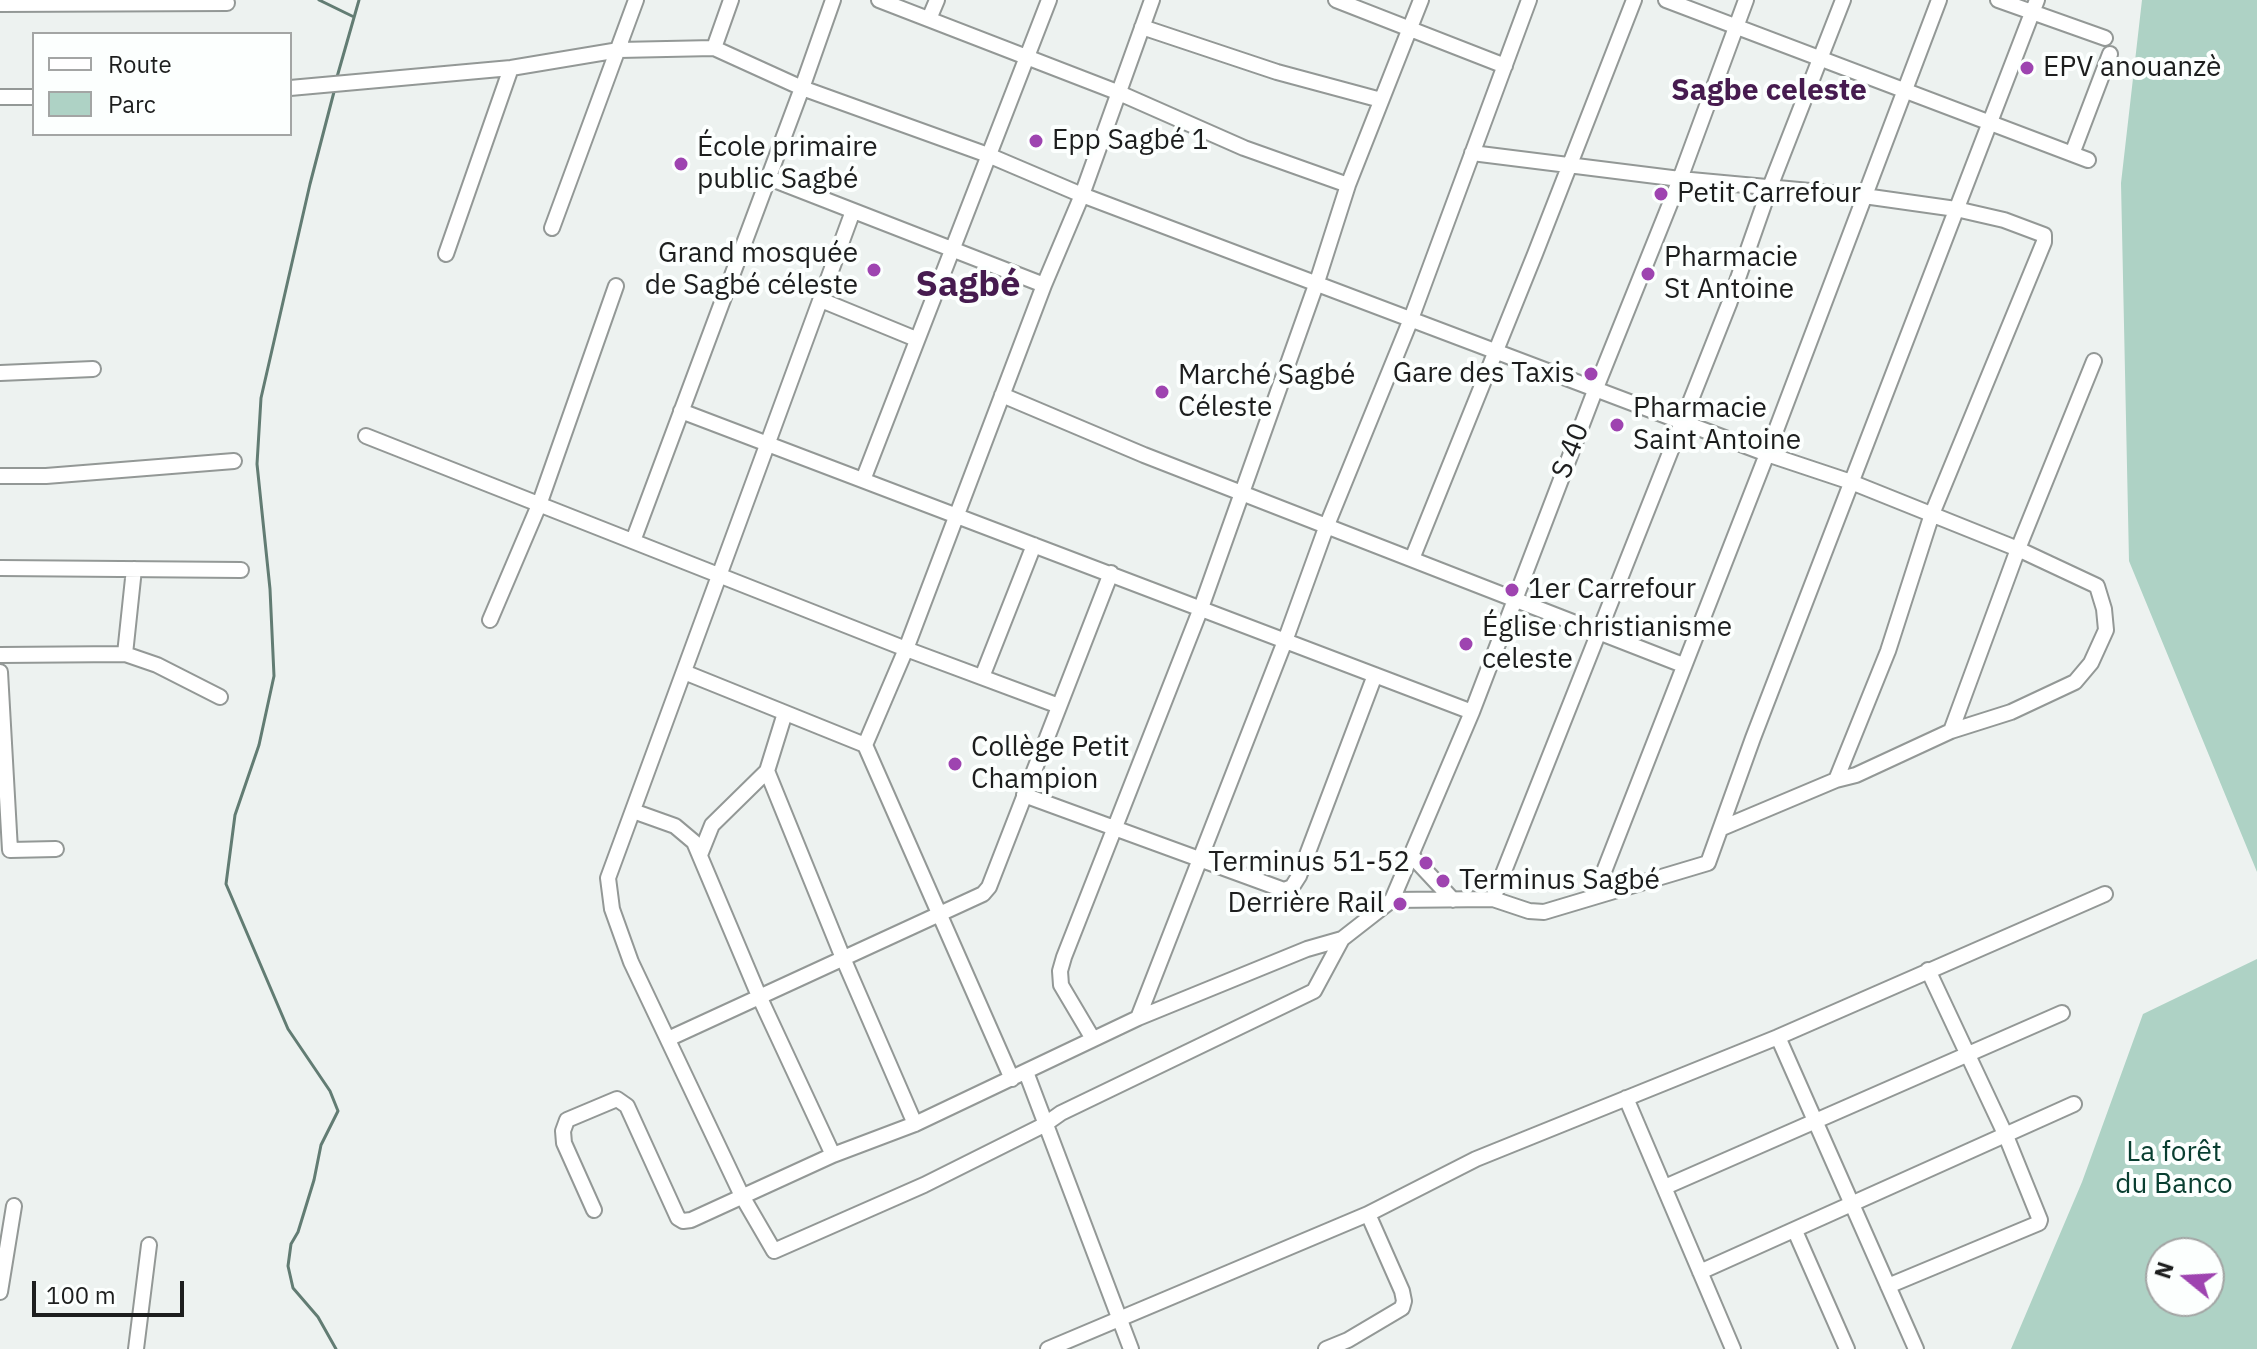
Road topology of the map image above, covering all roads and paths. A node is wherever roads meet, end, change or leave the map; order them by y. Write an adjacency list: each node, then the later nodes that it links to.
1 (636, 0): 28 (street)
2 (731, 0): 27 (street)
3 (833, 0): 35 (street)
4 (879, 0): 22 (street)
5 (937, 0): 22 (street)
6 (1049, 0): 30 (street)
7 (1152, 0): 24 (street)
8 (1336, 0): 25 (street)
9 (1421, 0): 25 (street)
10 (1529, 0): 32 (street)
11 (1634, 0): 46 (street)
12 (1666, 0): 23 (street)
13 (1746, 0): 23 (street, S 40)
14 (1843, 0): 31 (street)
15 (1939, 0): 36 (street)
16 (1998, 0): 21 (street)
17 (23, 2): 18 (street); 20 (street)
18 (168, 2): 19 (street)
19 (227, 3)
20 (0, 4)
21 (2035, 6): 26 (street); 41 (street)
22 (929, 19): 30 (street)
23 (1737, 26): 31 (street); 48 (street, S 40)
24 (1142, 27): 37 (street); 40 (street)
25 (1409, 29): 32 (street); 40 (street)
26 (2105, 38)
27 (714, 48): 28 (street); 35 (street)
28 (619, 50): 33 (street); 55 (street)
29 (2110, 54): 43 (street)
30 (1028, 57): 37 (street); 44 (street)
31 (1820, 58): 36 (street); 50 (street)
32 (1505, 66): 42 (street)
33 (511, 68): 34 (street); 57 (street)
34 (292, 88)
35 (802, 88): 44 (street); 47 (street)
36 (1905, 89): 41 (street); 52 (street)
37 (1117, 92): 49 (street); 51 (street)
38 (0, 97): 39 (street)
39 (32, 97)
40 (1381, 100): 49 (street)
41 (1991, 123): 43 (street); 53 (street)
42 (1472, 153): 46 (street); 62 (street)
43 (2072, 154): 45 (street)
44 (988, 155): 51 (street); 56 (street)
45 (2088, 160)
46 (1569, 164): 48 (street); 64 (street)
47 (769, 178): 54 (street); 70 (street)
48 (1680, 179): 50 (street); 68 (street, S 40)
49 (1348, 185): 58 (street)
50 (1770, 187): 52 (street); 71 (street)
51 (1082, 195): 58 (street); 59 (street)
52 (1864, 196): 53 (street); 74 (street)
53 (1956, 209): 78 (street); 81 (street)
54 (853, 211): 56 (street); 61 (street)
55 (552, 228)
56 (951, 249): 59 (street); 63 (street)
57 (446, 254)
58 (1317, 282): 62 (street); 79 (street)
59 (1044, 285): 69 (street)
60 (616, 286): 80 (street)
61 (821, 300): 63 (street); 73 (street)
62 (1411, 319): 64 (street); 83 (street)
63 (916, 339): 77 (street)
64 (1494, 351): 68 (street); 87 (street)
65 (2094, 361): 86 (street)
66 (93, 369): 67 (street)
67 (0, 373)
68 (1596, 388): 71 (street); 93 (street, S 40)
69 (1002, 395): 79 (street); 82 (street)
70 (681, 411): 73 (street); 84 (street)
71 (1683, 421): 74 (street); 96 (street)
72 (366, 436): 80 (street)
73 (768, 445): 77 (street); 92 (street)
74 (1767, 454): 78 (street); 101 (street)
75 (234, 461): 76 (street)
76 (0, 476)
77 (863, 480): 82 (street)
78 (1851, 482): 81 (street); 117 (street)
79 (1241, 492): 83 (street); 94 (street)
80 (539, 505): 84 (street); 95 (street)
81 (1932, 514): 86 (street); 113 (street)
82 (958, 516): 85 (street); 98 (street)
83 (1327, 525): 87 (street); 97 (street)
84 (633, 541): 92 (street)
85 (1034, 545): 91 (street); 105 (street)
86 (2018, 549): 110 (street); 110 (street)
87 (1412, 559): 93 (street)
88 (0, 568): 89 (street)
89 (134, 569): 90 (street); 99 (street)
90 (241, 570)
91 (1111, 573): 94 (street); 107 (street)
92 (720, 575): 98 (street); 103 (street)
93 (1516, 600): 96 (street); 108 (street, S 40)
94 (1201, 608): 97 (street); 116 (street)
95 (490, 620)
96 (1600, 633): 101 (street); 125 (street)
97 (1285, 641): 104 (street); 122 (street)
98 (906, 649): 105 (street); 111 (street)
99 (125, 654): 100 (street); 106 (street)
100 (0, 655)
101 (1683, 665): 124 (street)
102 (0, 672): 119 (street)
103 (684, 672): 109 (street); 115 (street)
104 (1375, 675): 108 (street); 122 (street)
105 (982, 677): 107 (street)
106 (220, 697)
107 (1059, 706): 114 (street)
108 (1472, 712): 121 (street, S 40)
109 (785, 713): 111 (street); 112 (street)
110 (1951, 731): 113 (street)
111 (865, 745): 128 (street)
112 (767, 771): 120 (street); 130 (street)
113 (1836, 780): 117 (street)
114 (1024, 795): 116 (street); 128 (street)
115 (633, 811): 120 (street); 136 (street)
116 (1115, 827): 122 (street); 137 (street)
117 (1722, 828): 124 (street)
118 (56, 849): 119 (street)
119 (5, 850)
120 (700, 855): 132 (street)
121 (1411, 855): 126 (street, S 40); 127 (street)
122 (1201, 859): 134 (street)
123 (2105, 894): 131 (street)
124 (1594, 897): 125 (street)
125 (1493, 899): 127 (street)
126 (1392, 900): 127 (street); 129 (street)
127 (1453, 900)
128 (938, 915): 130 (street); 140 (street)
129 (1342, 939): 134 (street); 145 (street)
130 (843, 958): 132 (street); 144 (street)
131 (1928, 970): 135 (street); 138 (street)
132 (759, 996): 136 (street); 147 (street)
133 (2062, 1013): 138 (street)
134 (1138, 1018): 137 (street)
135 (1778, 1037): 141 (street); 143 (street)
136 (668, 1039): 149 (street)
137 (1093, 1039): 139 (street)
138 (1967, 1055): 143 (street); 146 (street)
139 (1026, 1072): 140 (street); 145 (street)
140 (1012, 1079): 144 (street)
141 (1626, 1098): 148 (street); 153 (street)
142 (2074, 1104): 146 (street)
143 (1816, 1123): 148 (street); 151 (street)
144 (915, 1124): 147 (street)
145 (1044, 1125): 149 (street); 159 (street)
146 (2006, 1136): 151 (street); 157 (street)
147 (833, 1155): 149 (street)
148 (1665, 1187): 156 (street)
149 (742, 1196): 152 (street)
150 (14, 1206): 158 (street)
151 (1852, 1206): 154 (street); 157 (street)
152 (594, 1210)
153 (1368, 1214): 159 (street); 160 (street)
154 (1795, 1231): 156 (street); 166 (street)
155 (149, 1245): 161 (street)
156 (1700, 1272): 165 (street)
157 (1888, 1286): 167 (street)
158 (0, 1292)
159 (1119, 1318): 162 (street); 163 (street)
160 (1351, 1344): 164 (street)
161 (136, 1349)
162 (1048, 1349)
163 (1131, 1349)
164 (1326, 1349)
165 (1733, 1349)
166 (1847, 1349)
167 (1916, 1349)

